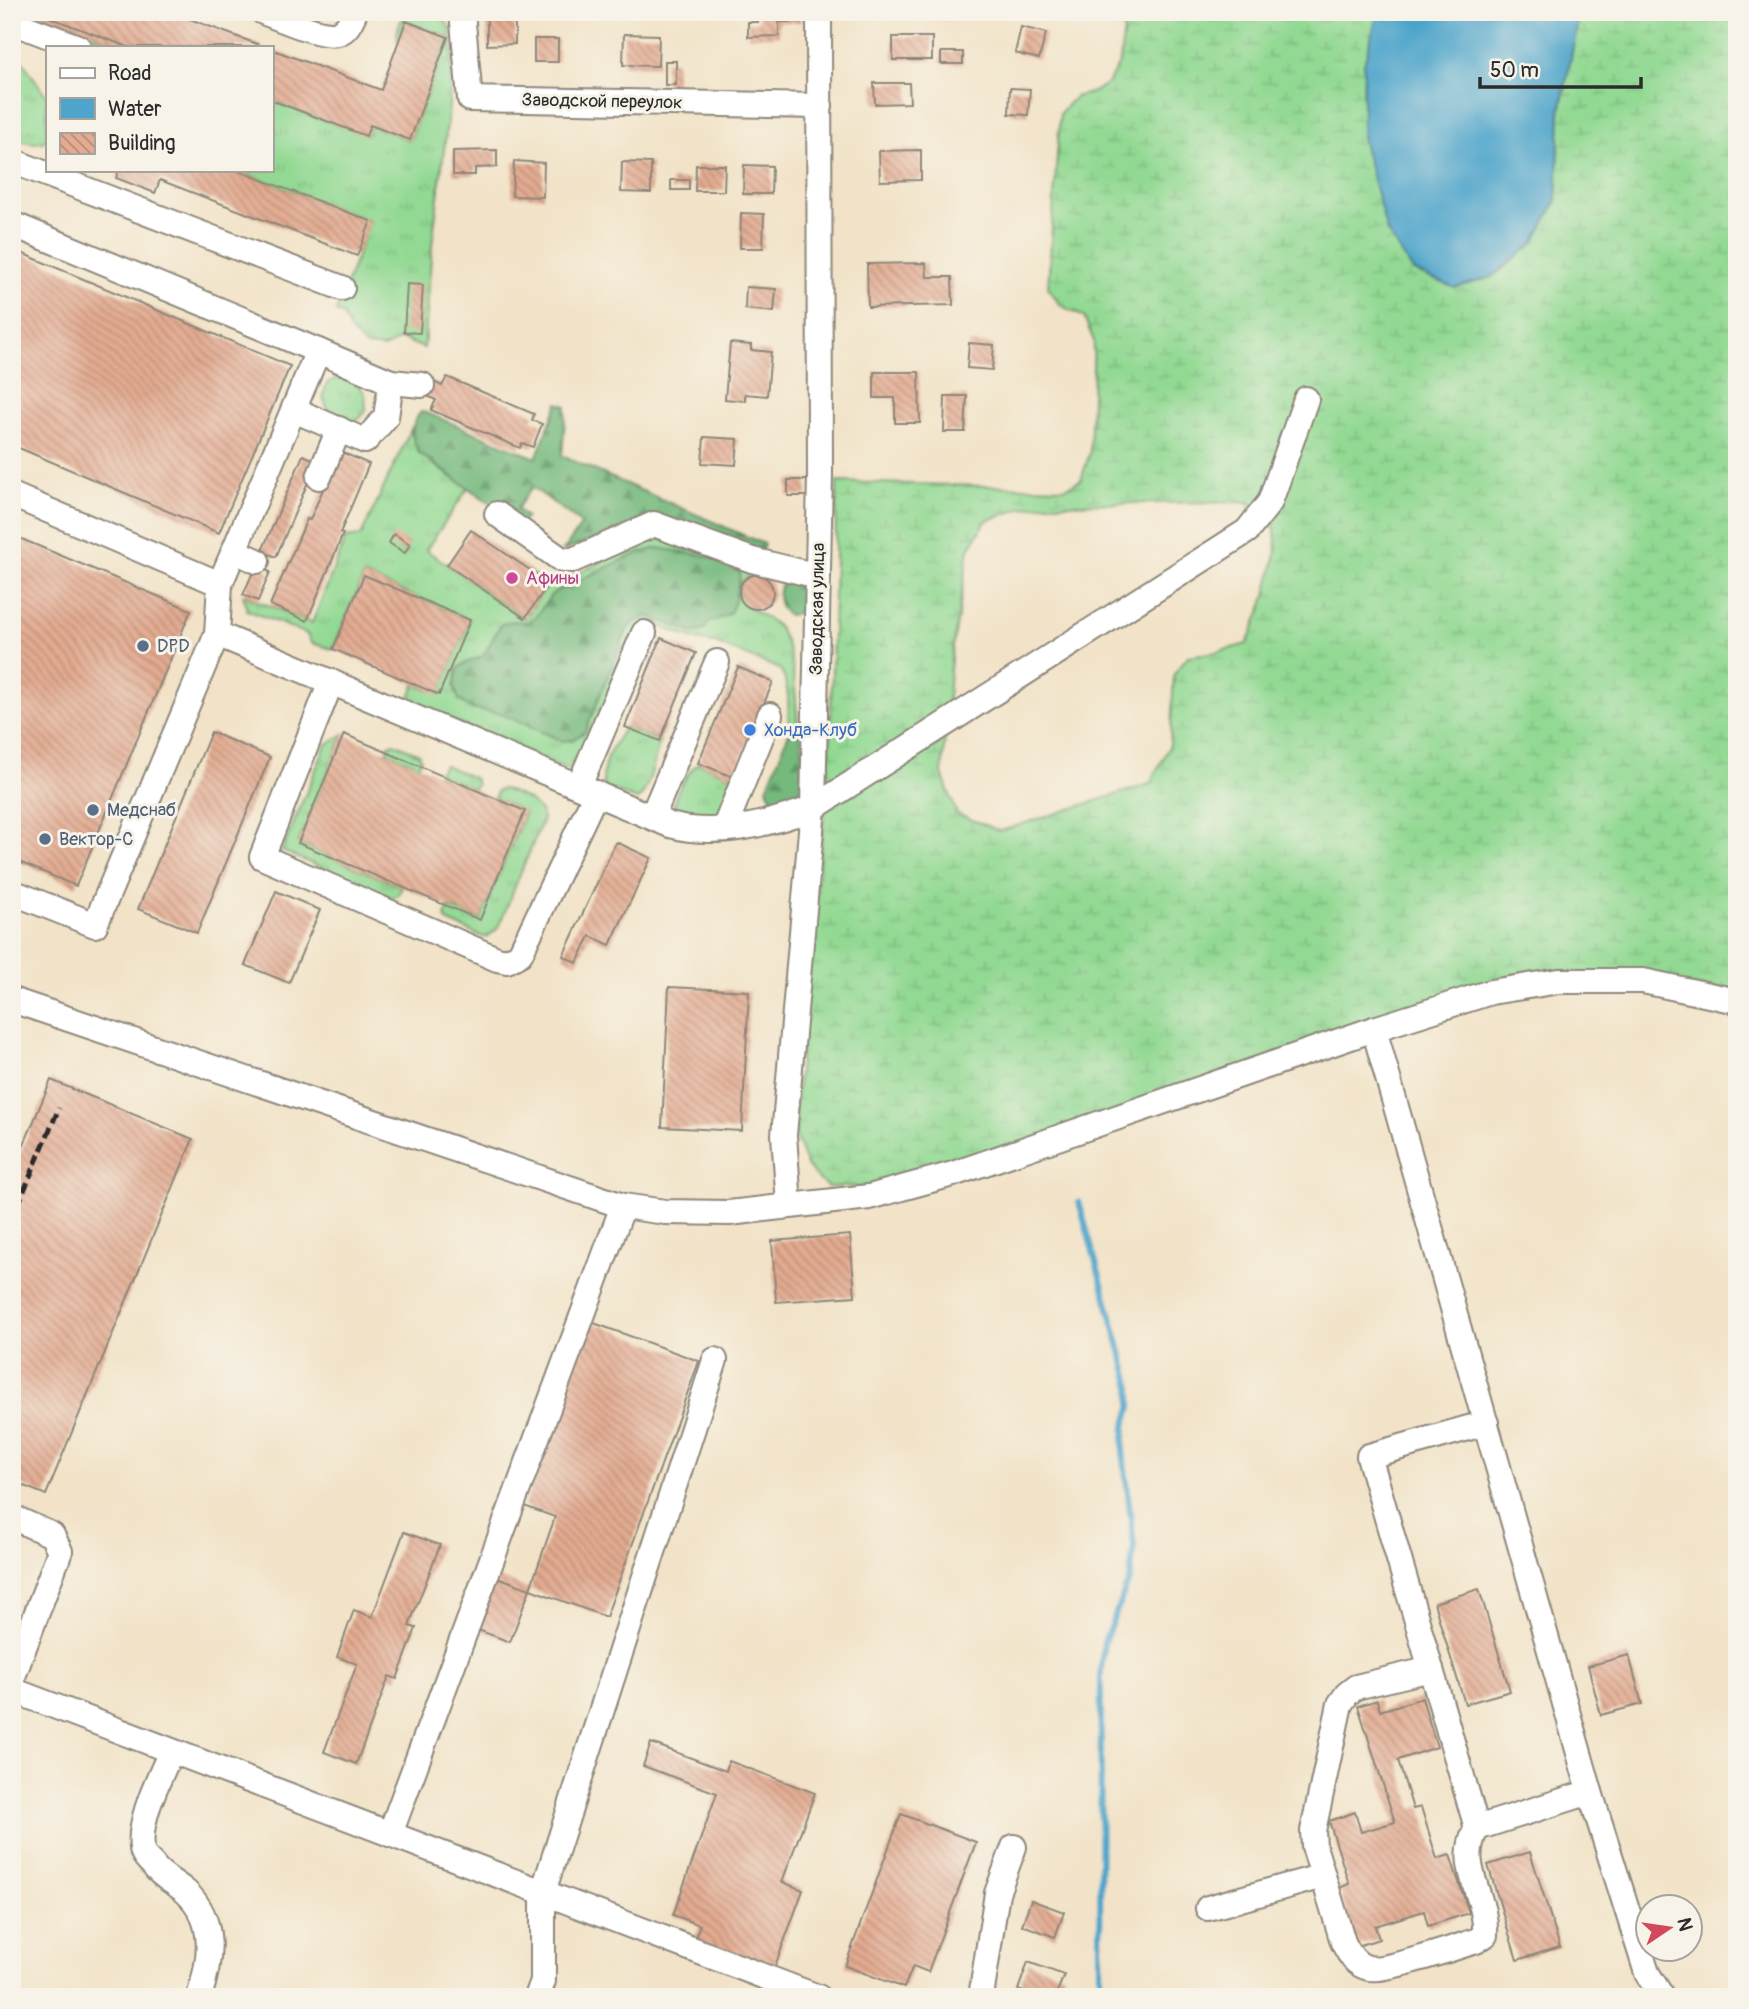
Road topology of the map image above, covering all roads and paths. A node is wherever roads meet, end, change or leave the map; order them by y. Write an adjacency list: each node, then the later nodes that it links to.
1 (263, 12): 2 (street)
2 (355, 12)
3 (462, 12): 7 (street, Заводской переулок)
4 (819, 12): 7 (street, Заводская улица)
5 (12, 22): 6 (street)
6 (75, 46)
7 (820, 106): 20 (street, Заводская улица)
8 (12, 161): 10 (street)
9 (12, 224): 11 (street)
10 (342, 288)
11 (318, 351): 12 (street); 15 (street)
12 (391, 382): 13 (street); 16 (street)
13 (422, 385)
14 (1306, 399): 28 (street)
15 (293, 410): 16 (street); 21 (street)
16 (339, 429): 17 (street)
17 (318, 477)
18 (12, 495): 21 (street)
19 (497, 514): 20 (street)
20 (818, 576): 28 (street, Заводская улица)
21 (219, 584): 23 (street)
22 (644, 633): 27 (street)
23 (217, 634): 25 (street); 31 (street)
24 (717, 662): 29 (street)
25 (331, 682): 27 (street); 27 (street)
26 (770, 715): 30 (street)
27 (587, 790): 29 (street)
28 (813, 808): 30 (street); 35 (street, Заводская улица)
29 (652, 817): 30 (street)
30 (724, 829)
31 (12, 892)
32 (12, 1000): 36 (street)
33 (1737, 1001): 34 (street)
34 (1374, 1029): 35 (street); 38 (street)
35 (789, 1205): 36 (street)
36 (622, 1206): 46 (street)
37 (715, 1360): 49 (street)
38 (1486, 1423): 40 (street); 44 (street)
39 (12, 1517): 41 (street)
40 (1431, 1669): 45 (street); 48 (street)
41 (12, 1679)
42 (12, 1690): 43 (street)
43 (171, 1751): 46 (street); 51 (street)
44 (1590, 1792): 45 (street); 55 (street)
45 (1477, 1828): 48 (street)
46 (390, 1834): 49 (street)
47 (1014, 1847): 54 (street)
48 (1323, 1876): 50 (street)
49 (543, 1892): 52 (street); 53 (street)
50 (1208, 1908)
51 (199, 1997)
52 (537, 1997)
53 (818, 1997)
54 (981, 1997)
55 (1662, 1997)

